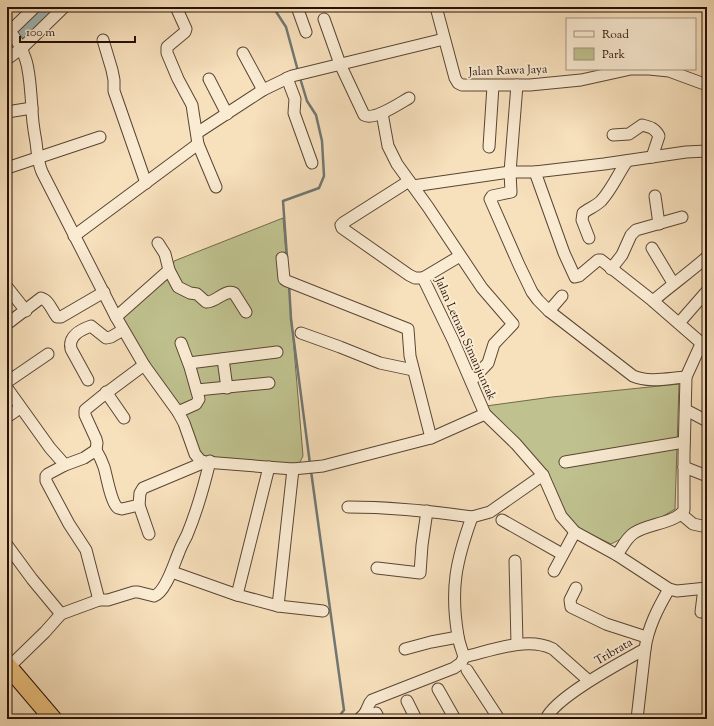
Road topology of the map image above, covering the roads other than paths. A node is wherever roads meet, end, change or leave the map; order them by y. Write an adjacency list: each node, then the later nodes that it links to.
1 (35, 7): 7 (street)
2 (64, 7): 11 (street)
3 (176, 7): 30 (street)
4 (297, 7): 8 (street)
5 (436, 7): 9 (street, Jalan Rawa Jaya)
6 (324, 19): 14 (street)
7 (9, 31): 11 (street)
8 (306, 32)
9 (444, 39): 14 (street); 21 (street, Jalan Rawa Jaya)
10 (104, 40): 40 (street)
11 (21, 46): 13 (street); 24 (street)
12 (243, 53): 22 (street)
13 (7, 58)
14 (340, 64): 17 (street); 26 (street)
15 (631, 70): 19 (street, Jalan Rawa Jaya)
16 (656, 70): 20 (street, Jalan Rawa Jaya)
17 (290, 77): 22 (street); 36 (street)
18 (209, 79): 27 (street)
19 (517, 85): 21 (street, Jalan Rawa Jaya); 38 (street)
20 (707, 85)
21 (493, 86): 31 (street)
22 (263, 90): 27 (street)
23 (409, 98): 26 (street)
24 (32, 108): 25 (street); 33 (street)
25 (7, 112)
26 (382, 112): 41 (street)
27 (227, 114): 30 (street)
28 (613, 135): 34 (street)
29 (100, 137): 33 (street)
30 (198, 139): 40 (street); 42 (street)
31 (489, 147)
32 (707, 151): 34 (street)
33 (38, 157): 37 (street); 46 (street)
34 (652, 157): 35 (street)
35 (627, 161): 39 (street); 47 (street)
36 (312, 163)
37 (7, 167)
38 (510, 172): 39 (street); 41 (street); 63 (street)
39 (535, 172): 53 (street)
40 (146, 183): 46 (street)
41 (411, 183): 50 (street); 55 (street, Jalan Letnan Simanjuntak)
42 (216, 187)
43 (655, 196): 45 (street)
44 (682, 217): 45 (street)
45 (659, 224): 53 (street)
46 (74, 236): 58 (street)
47 (589, 238)
48 (158, 243): 54 (street)
49 (652, 248): 56 (street)
50 (460, 256): 55 (street); 80 (street)
51 (707, 257): 56 (street)
52 (282, 258): 77 (street)
53 (611, 269): 61 (street)
54 (169, 270): 64 (street); 65 (street)
55 (423, 278): 80 (street, Jalan Letnan Simanjuntak)
56 (673, 283): 61 (street)
57 (7, 288): 62 (street)
58 (104, 292): 62 (street); 65 (street)
59 (707, 292): 66 (street)
60 (562, 296): 63 (street)
61 (653, 301): 66 (street)
62 (26, 311): 67 (street)
63 (550, 311): 78 (street)
64 (246, 312)
65 (116, 317): 68 (street)
66 (679, 323): 71 (street)
67 (7, 324)
68 (123, 330): 76 (street); 79 (street)
69 (301, 334): 77 (street)
70 (180, 343): 75 (street)
71 (704, 346): 78 (street)
72 (277, 352): 74 (street)
73 (48, 354): 81 (street)
74 (223, 359): 75 (street); 84 (street)
75 (189, 363): 85 (street)
76 (144, 365): 86 (street); 89 (street)
77 (413, 370): 94 (street)
78 (686, 376): 88 (street)
79 (88, 380)
80 (471, 381): 90 (street, Jalan Letnan Simanjuntak)
81 (7, 382)
82 (269, 383): 84 (street)
83 (7, 388): 87 (street)
84 (227, 388): 85 (street)
85 (197, 390): 89 (street)
86 (106, 392): 92 (street); 96 (street)
87 (20, 408): 91 (street); 99 (street)
88 (686, 410): 93 (street); 95 (street)
89 (178, 412): 97 (street)
90 (485, 414): 94 (street); 103 (street, Jalan Letnan Simanjuntak)
91 (7, 417)
92 (124, 418)
93 (707, 421)
94 (431, 438): 102 (street)
95 (684, 442): 98 (street); 101 (street)
96 (96, 450): 99 (street); 105 (street)
97 (207, 461): 100 (street); 105 (street); 120 (street)
98 (565, 462)
99 (65, 465): 125 (street)
100 (269, 467): 102 (street); 124 (street)
101 (684, 467): 104 (street); 108 (street)
102 (293, 469): 126 (street)
103 (543, 475): 109 (street); 112 (street, Jalan Letnan Simanjuntak)
104 (707, 476)
105 (139, 505): 113 (street)
106 (348, 508): 107 (street)
107 (427, 511): 109 (street); 118 (street)
108 (681, 514): 111 (street); 116 (street)
109 (472, 518): 130 (street)
110 (502, 520): 115 (street)
111 (707, 527)
112 (575, 532): 115 (street); 116 (street, Jalan Letnan Simanjuntak)
113 (149, 534)
114 (7, 545): 129 (street)
115 (562, 554): 119 (street)
116 (617, 555): 123 (street, Jalan Letnan Simanjuntak)
117 (515, 561): 132 (street)
118 (377, 568)
119 (554, 571)
120 (172, 572): 124 (street); 125 (street)
121 (576, 588): 131 (street)
122 (705, 588): 123 (street); 128 (street)
123 (669, 589): 131 (street, Tribrata)
124 (237, 595): 126 (street)
125 (99, 600): 129 (street)
126 (278, 606): 127 (street)
127 (323, 611)
128 (701, 612)
129 (61, 614): 137 (street)
130 (458, 637): 133 (street); 135 (street)
131 (646, 637): 134 (street, Tribrata)
132 (517, 644): 135 (street); 138 (street)
133 (405, 648)
134 (645, 649): 138 (street, Tribrata); 148 (street)
135 (464, 657): 143 (street)
136 (467, 670): 146 (street)
137 (8, 671): 141 (highway); 142 (highway)
138 (589, 681): 147 (street, Tribrata)
139 (438, 689): 145 (street)
140 (406, 701): 144 (street)
141 (39, 719)
142 (53, 719)
143 (359, 719)
144 (416, 719)
145 (455, 719)
146 (499, 719)
147 (546, 719)
148 (637, 719)

